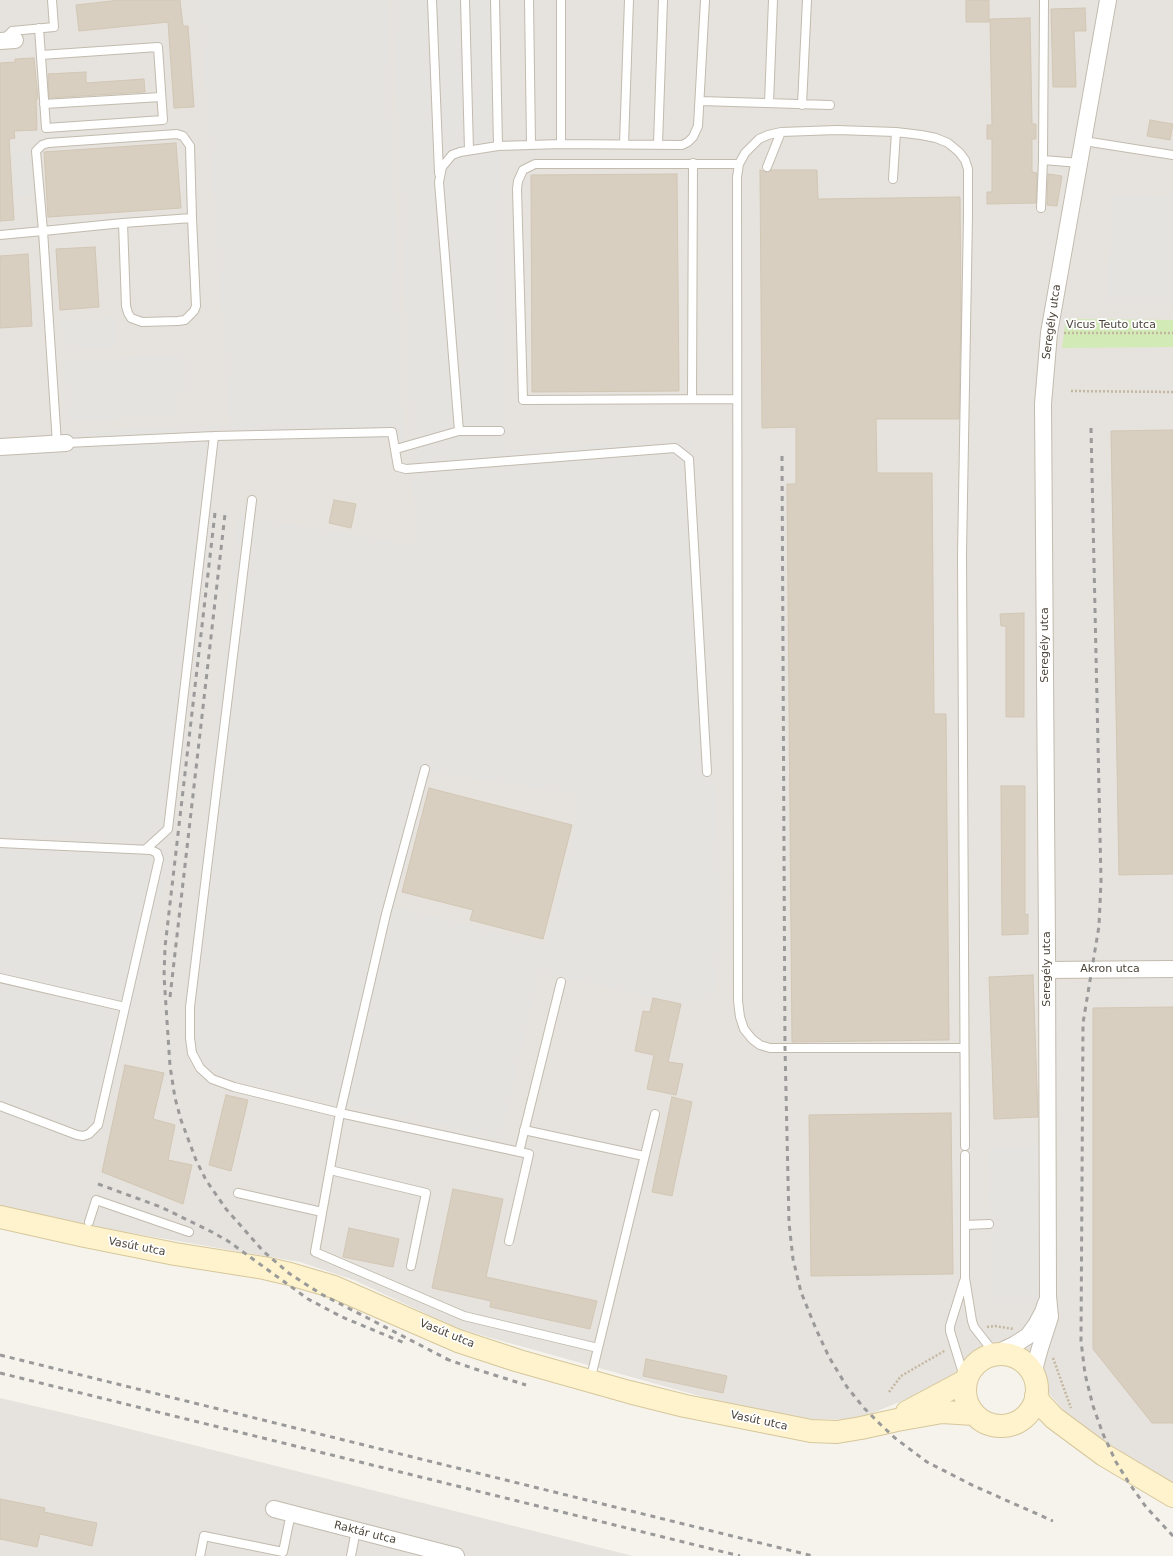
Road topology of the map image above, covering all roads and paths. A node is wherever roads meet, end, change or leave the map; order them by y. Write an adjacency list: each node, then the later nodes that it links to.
1 (52, 0): 14 (lane)
2 (432, 0): 39 (lane)
3 (465, 0): 31 (lane)
4 (495, 0): 30 (lane)
5 (529, 0): 26 (lane)
6 (561, 0): 27 (lane)
7 (629, 0): 28 (lane)
8 (663, 0): 29 (lane)
9 (705, 0): 18 (lane)
10 (773, 0): 19 (lane)
11 (807, 0): 21 (lane)
12 (1108, 0): 25 (street, Seregély utca)
13 (1044, 1): 33 (lane)
14 (39, 28): 15 (lane); 16 (lane)
15 (6, 41)
16 (41, 55): 17 (lane); 20 (lane)
17 (161, 97): 20 (lane); 20 (lane)
18 (700, 101): 19 (lane); 29 (lane)
19 (769, 103): 21 (lane)
20 (44, 104)
21 (802, 104): 22 (lane)
22 (830, 105)
23 (780, 132): 24 (lane); 36 (lane); 37 (lane)
24 (896, 132): 38 (lane); 67 (lane)
25 (1084, 141): 32 (lane); 35 (street, Seregély utca)
26 (530, 144): 27 (lane); 30 (lane)
27 (561, 144): 28 (lane)
28 (624, 144): 29 (lane)
29 (658, 144)
30 (498, 146): 31 (lane)
31 (469, 150): 39 (lane)
32 (1173, 155)
33 (1043, 160): 35 (lane); 40 (lane)
34 (693, 163): 36 (lane); 49 (lane); 49 (lane)
35 (1080, 163): 45 (street, Seregély utca)
36 (739, 164): 50 (lane)
37 (767, 167)
38 (893, 179)
39 (439, 182): 51 (lane)
40 (1041, 208)
41 (192, 218): 42 (lane); 42 (lane); 43 (lane)
42 (123, 222): 43 (lane)
43 (43, 231): 44 (lane); 54 (lane)
44 (0, 235)
45 (1049, 333): 46 (path, Vicus Teuto utca); 63 (street, Seregély utca)
46 (1173, 333)
47 (1071, 391): 48 (path)
48 (1173, 392)
49 (692, 399): 50 (lane)
50 (737, 399): 67 (lane)
51 (459, 431): 52 (lane); 56 (lane)
52 (500, 431)
53 (214, 436): 54 (lane); 56 (lane); 61 (lane)
54 (61, 444): 55 (street)
55 (0, 448)
56 (396, 449): 59 (lane)
57 (252, 500): 69 (lane)
58 (425, 769): 69 (lane)
59 (707, 772)
60 (0, 843): 61 (lane)
61 (146, 849): 66 (lane)
62 (1173, 969): 63 (street, Akron utca)
63 (1047, 970): 87 (street, Seregély utca)
64 (0, 978): 66 (lane)
65 (560, 982): 71 (lane)
66 (125, 1007): 68 (lane)
67 (964, 1048): 72 (lane)
68 (0, 1106)
69 (340, 1113): 73 (lane); 76 (lane)
70 (655, 1114): 75 (lane)
71 (524, 1130): 73 (lane); 75 (lane)
72 (965, 1146)
73 (519, 1152): 84 (lane)
74 (965, 1155): 82 (lane)
75 (644, 1156): 88 (lane)
76 (330, 1170): 78 (lane); 85 (lane)
77 (238, 1193): 78 (lane)
78 (322, 1212): 88 (lane)
79 (0, 1217): 90 (street, Vasút utca)
80 (89, 1222): 83 (lane)
81 (990, 1224): 82 (lane)
82 (965, 1225): 86 (lane)
83 (189, 1232)
84 (509, 1240)
85 (411, 1266)
86 (965, 1278): 89 (lane); 91 (lane)
87 (1048, 1296): 89 (street, Seregély utca); 92 (street, Seregély utca)
88 (598, 1348): 90 (lane)
89 (995, 1354): 91 (street); 92 (street)
90 (590, 1381): 94 (street, Vasút utca)
91 (965, 1381): 93 (street); 94 (street, Vasút utca)
92 (1036, 1388): 95 (street); 96 (street)
93 (974, 1414): 94 (street, Vasút utca); 95 (street, Vasút utca)
94 (896, 1420)
95 (1020, 1420): 96 (street)
96 (1104, 1455): 97 (street)
97 (1173, 1496)
98 (274, 1509): 99 (street, Raktár utca)
99 (291, 1513): 100 (street, Raktár utca); 101 (lane)
100 (356, 1530): 102 (lane); 103 (street, Raktár utca)
101 (200, 1556)
102 (351, 1556)
103 (456, 1556)

